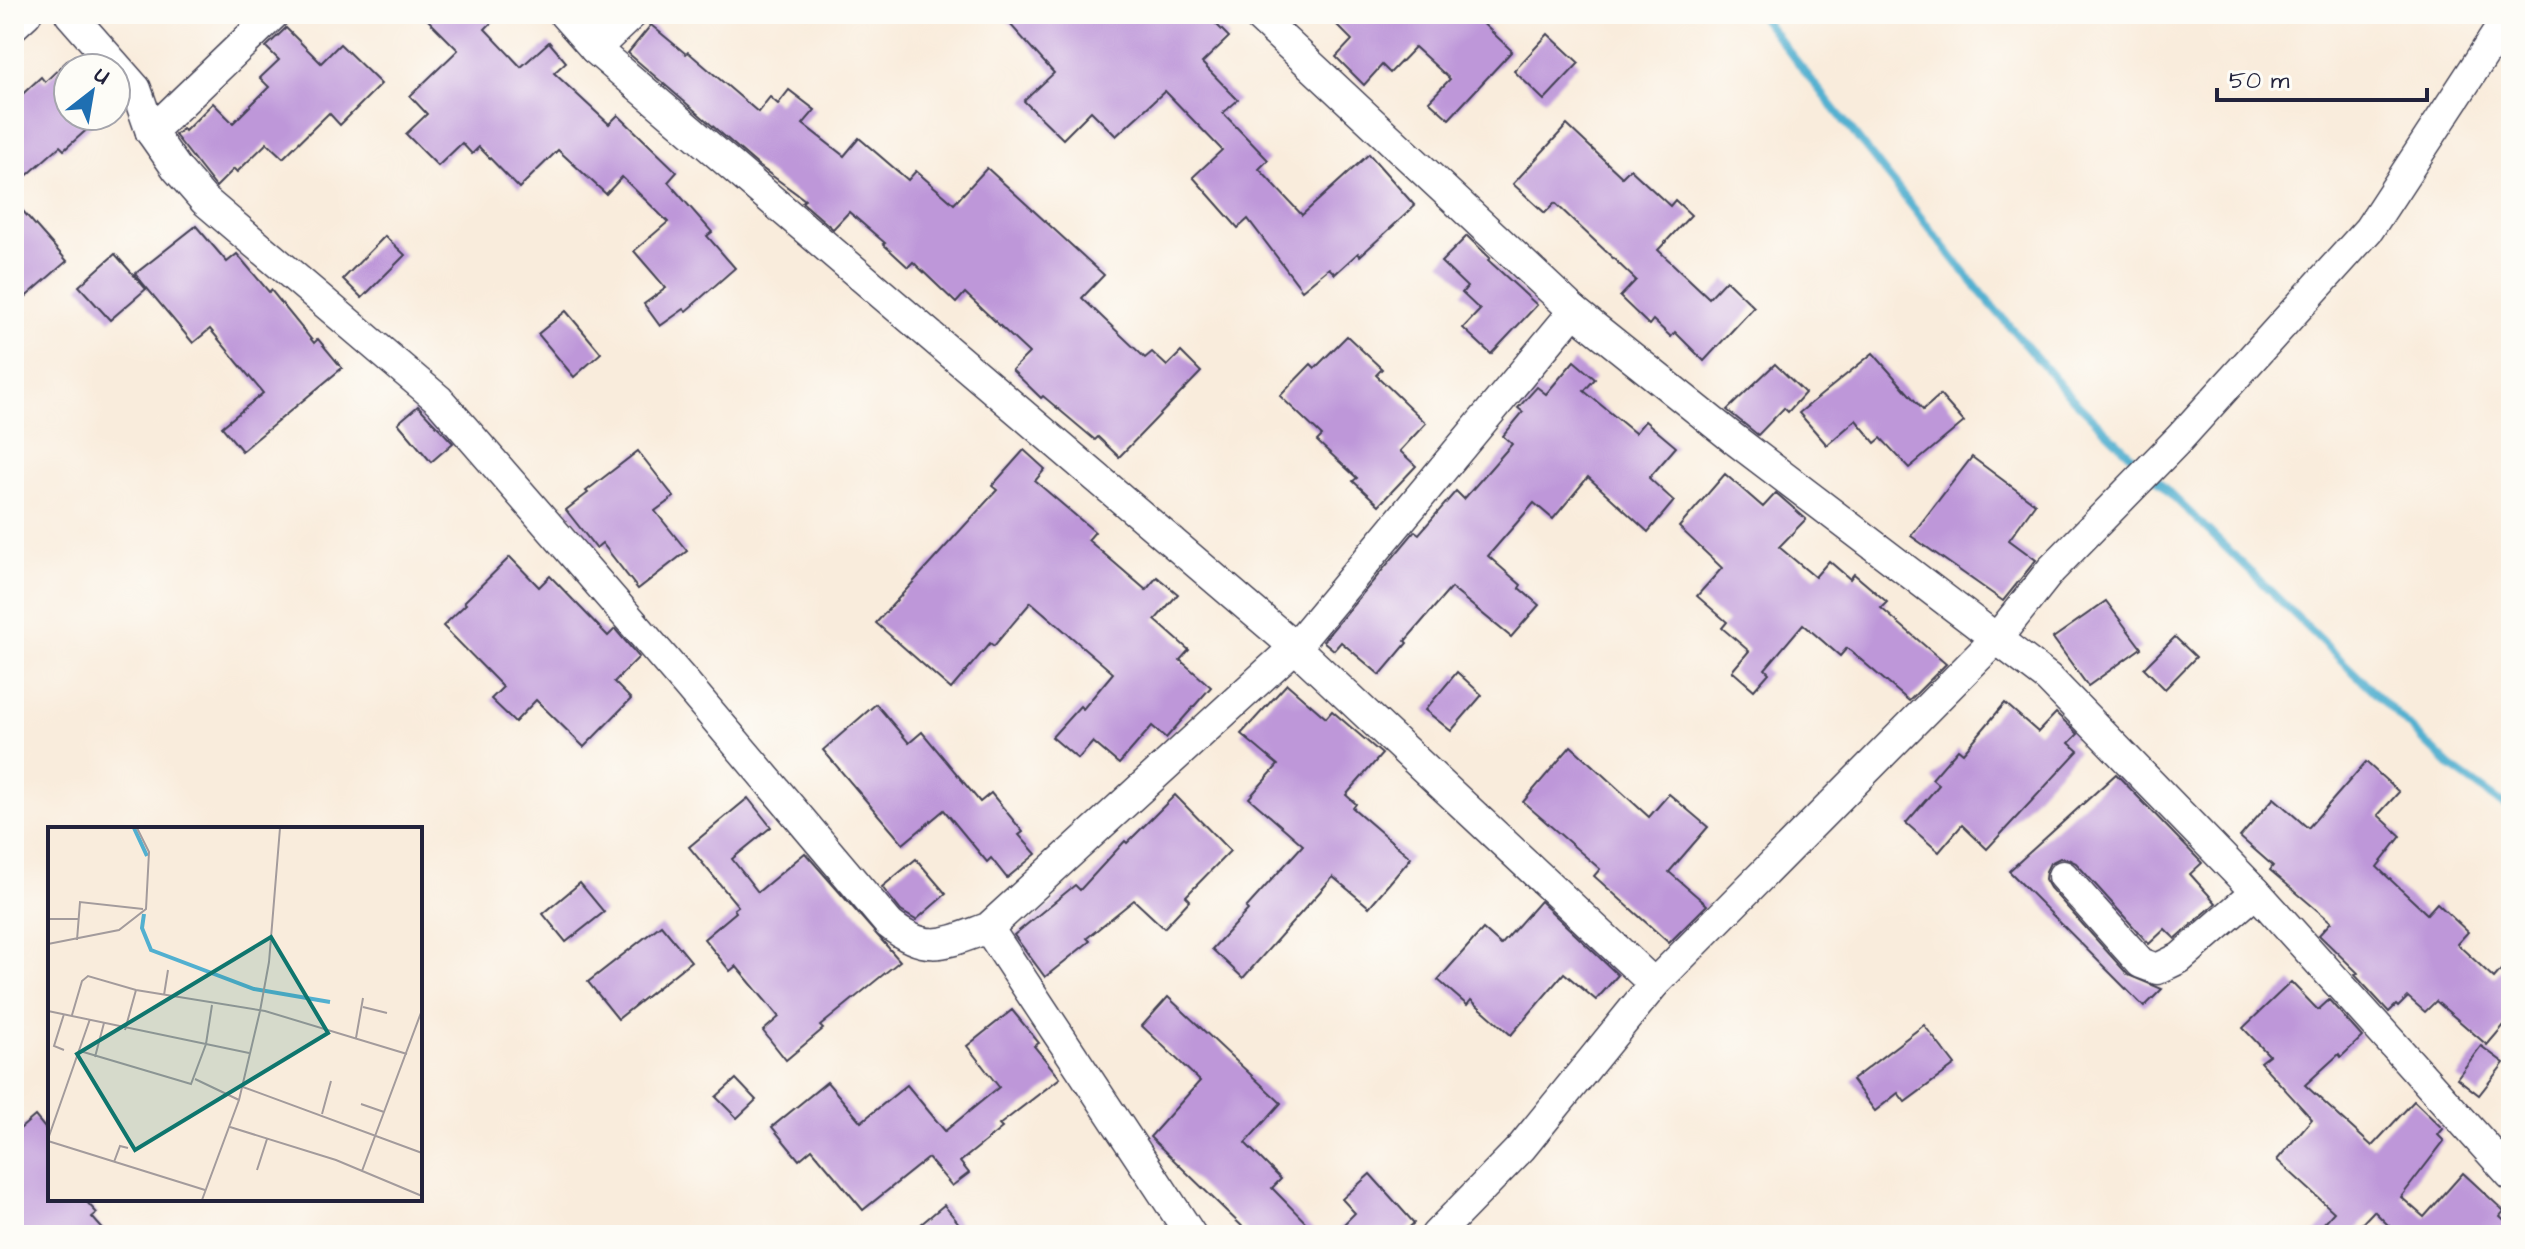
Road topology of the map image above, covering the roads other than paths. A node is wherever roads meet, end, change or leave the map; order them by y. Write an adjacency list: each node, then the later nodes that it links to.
1 (26, 14): 8 (street)
2 (70, 14): 10 (street)
3 (274, 14): 10 (street)
4 (564, 14): 9 (street)
5 (632, 14): 9 (street)
6 (1256, 14): 11 (street)
7 (2510, 14): 12 (street)
8 (14, 25)
9 (595, 49): 13 (street)
10 (151, 132): 16 (street)
11 (1574, 311): 12 (street); 13 (street)
12 (1997, 638): 15 (street); 17 (street)
13 (1295, 647): 16 (street); 17 (street)
14 (2063, 876): 15 (street)
15 (2256, 892): 18 (street)
16 (988, 928): 19 (street)
17 (1654, 984): 20 (street)
18 (2511, 1175)
19 (1191, 1235)
20 (1436, 1235)

